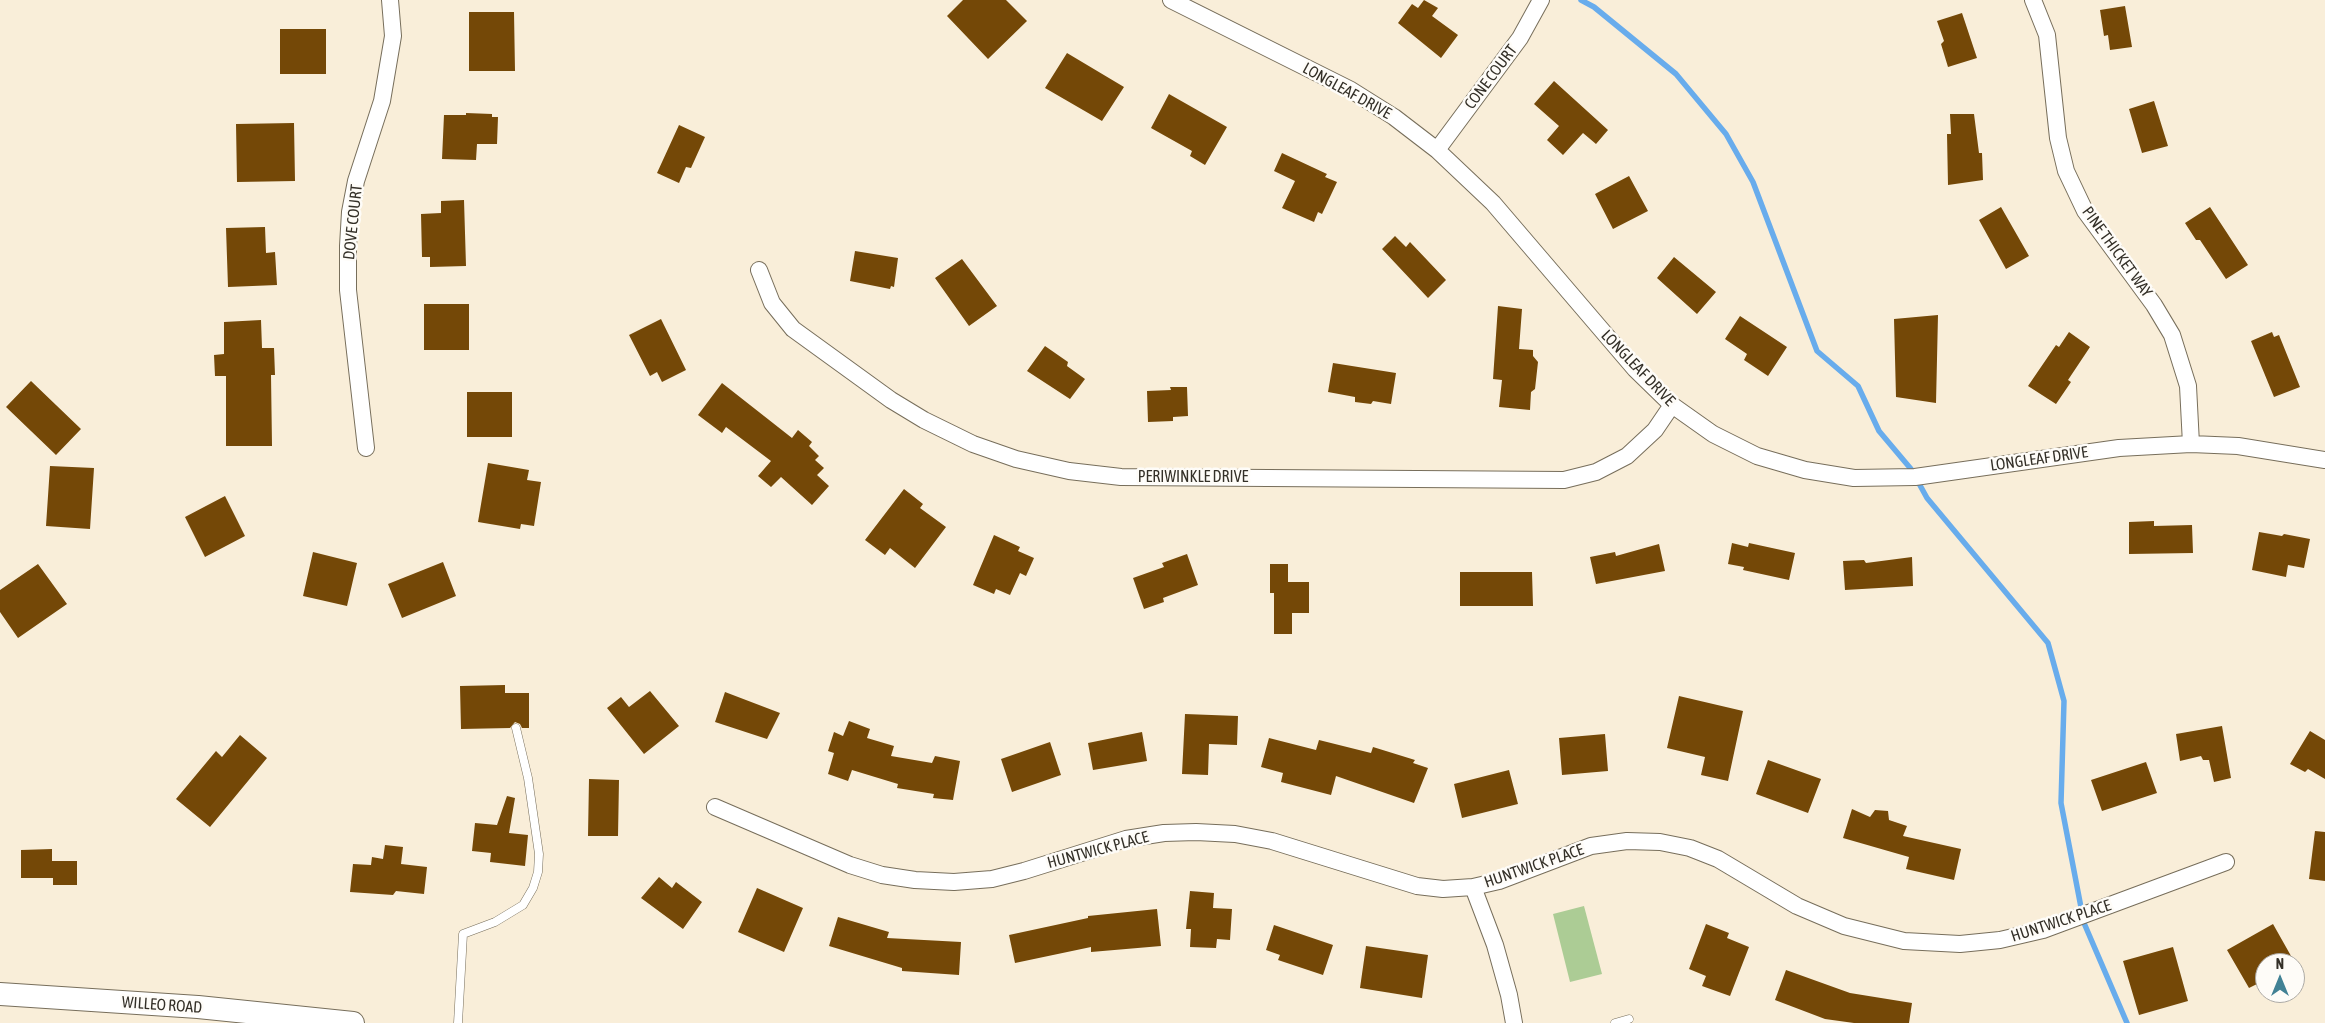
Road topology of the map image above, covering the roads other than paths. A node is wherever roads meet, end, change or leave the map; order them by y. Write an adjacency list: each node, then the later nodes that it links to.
1 (390, 0): 9 (street, DOVE COURT)
2 (1171, 0): 5 (street, LONGLEAF DRIVE)
3 (1541, 0): 5 (street, CONE COURT)
4 (2033, 0): 8 (street, PINE THICKET WAY)
5 (1437, 150): 7 (street, LONGLEAF DRIVE)
6 (759, 270): 7 (street, PERIWINKLE DRIVE)
7 (1672, 405): 8 (street, LONGLEAF DRIVE)
8 (2191, 444): 10 (street, LONGLEAF DRIVE)
9 (366, 448)
10 (2325, 460)
11 (516, 728): 18 (lane)
12 (715, 807): 14 (street, HUNTWICK PLACE)
13 (2226, 862): 14 (street, HUNTWICK PLACE)
14 (1473, 887): 19 (street)
15 (0, 994): 17 (street, WILLEO ROAD)
16 (1628, 1019): 20 (lane)
17 (353, 1023)
18 (458, 1023)
19 (1514, 1023)
20 (1615, 1023)

